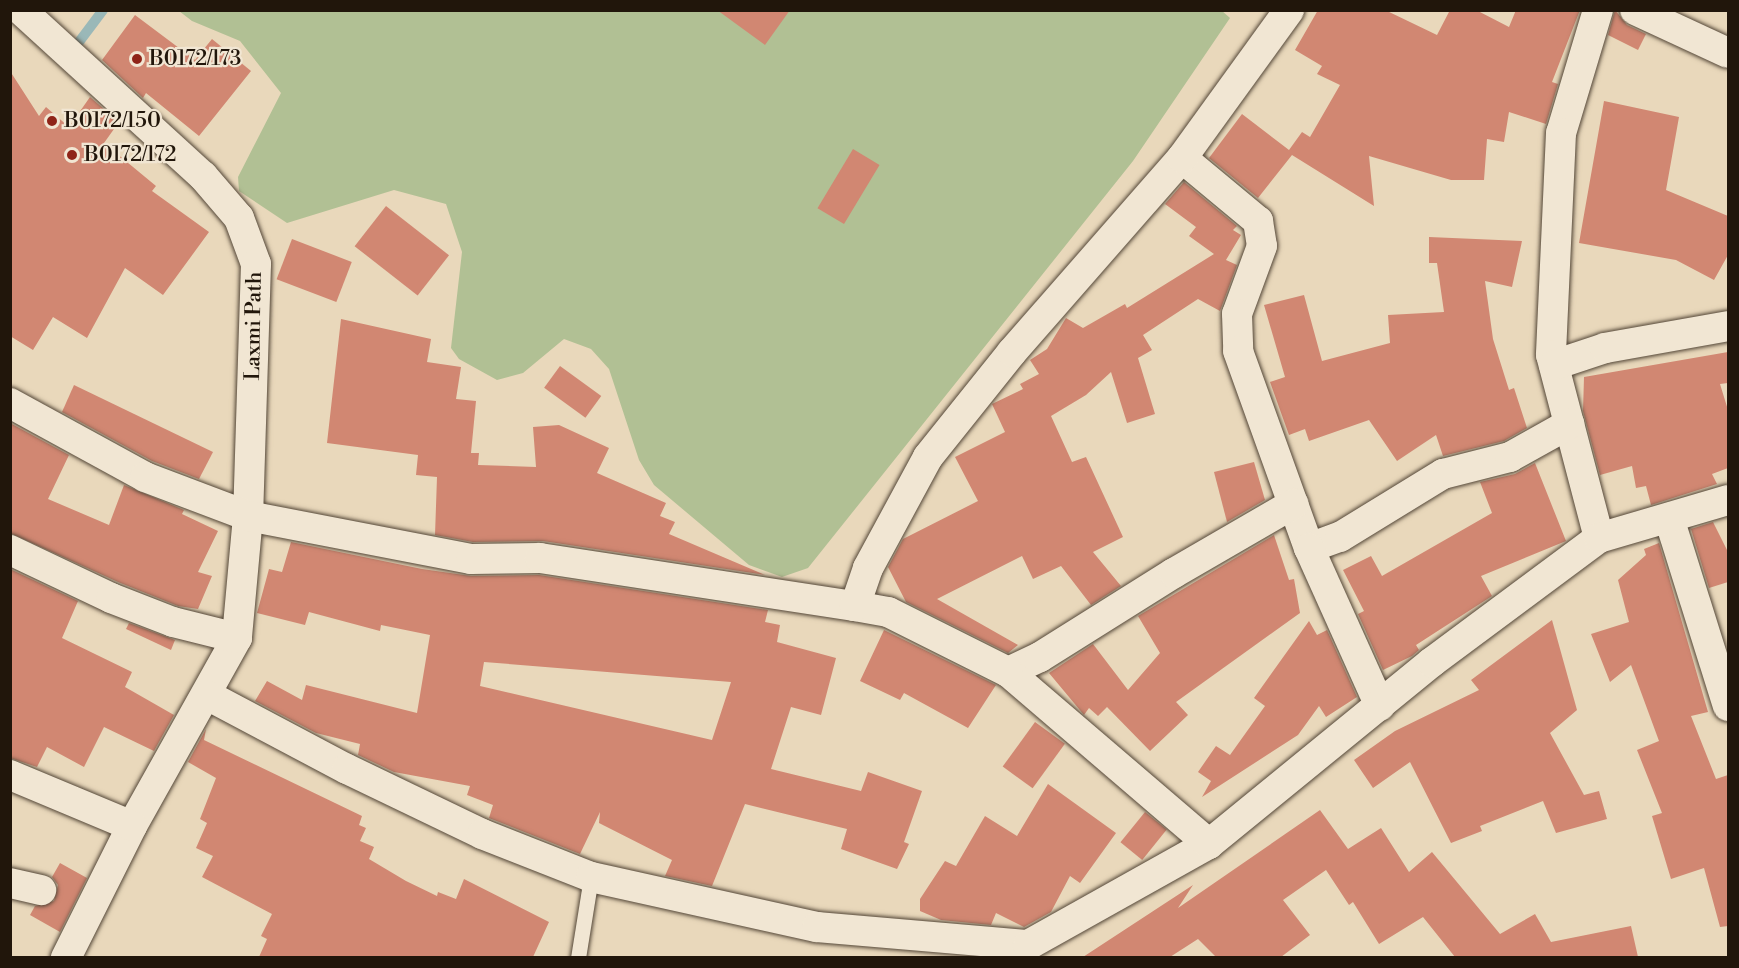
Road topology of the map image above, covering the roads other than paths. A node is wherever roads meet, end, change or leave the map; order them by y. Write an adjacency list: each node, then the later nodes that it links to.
1 (21, 10): 13 (street, Laxmi Path)
2 (1289, 10): 6 (street)
3 (1598, 10): 8 (street)
4 (1635, 10): 5 (street)
5 (1728, 53)
6 (1182, 158): 12 (street); 18 (street)
7 (1728, 326): 8 (street)
8 (1554, 365): 10 (street)
9 (10, 403): 13 (street)
10 (1569, 424): 15 (street); 16 (street)
11 (1728, 500): 14 (street)
12 (1293, 504): 16 (street); 20 (street)
13 (248, 516): 18 (street); 19 (street, Laxmi Path)
14 (1669, 518): 15 (street); 21 (street)
15 (1599, 538): 23 (street)
16 (1309, 548): 23 (street)
17 (10, 550): 19 (street)
18 (855, 606): 20 (street)
19 (237, 638): 22 (street, Laxmi Path)
20 (1008, 672): 27 (street)
21 (1724, 672): 24 (street)
22 (207, 695): 26 (street, Laxmi Path); 28 (street)
23 (1380, 706): 27 (street)
24 (1728, 706)
25 (10, 776): 26 (street)
26 (132, 826): 32 (street, Laxmi Path)
27 (1209, 844): 31 (street)
28 (591, 877): 31 (street); 33 (lane)
29 (10, 883): 30 (street)
30 (41, 890)
31 (1021, 951)
32 (66, 957)
33 (578, 957)

